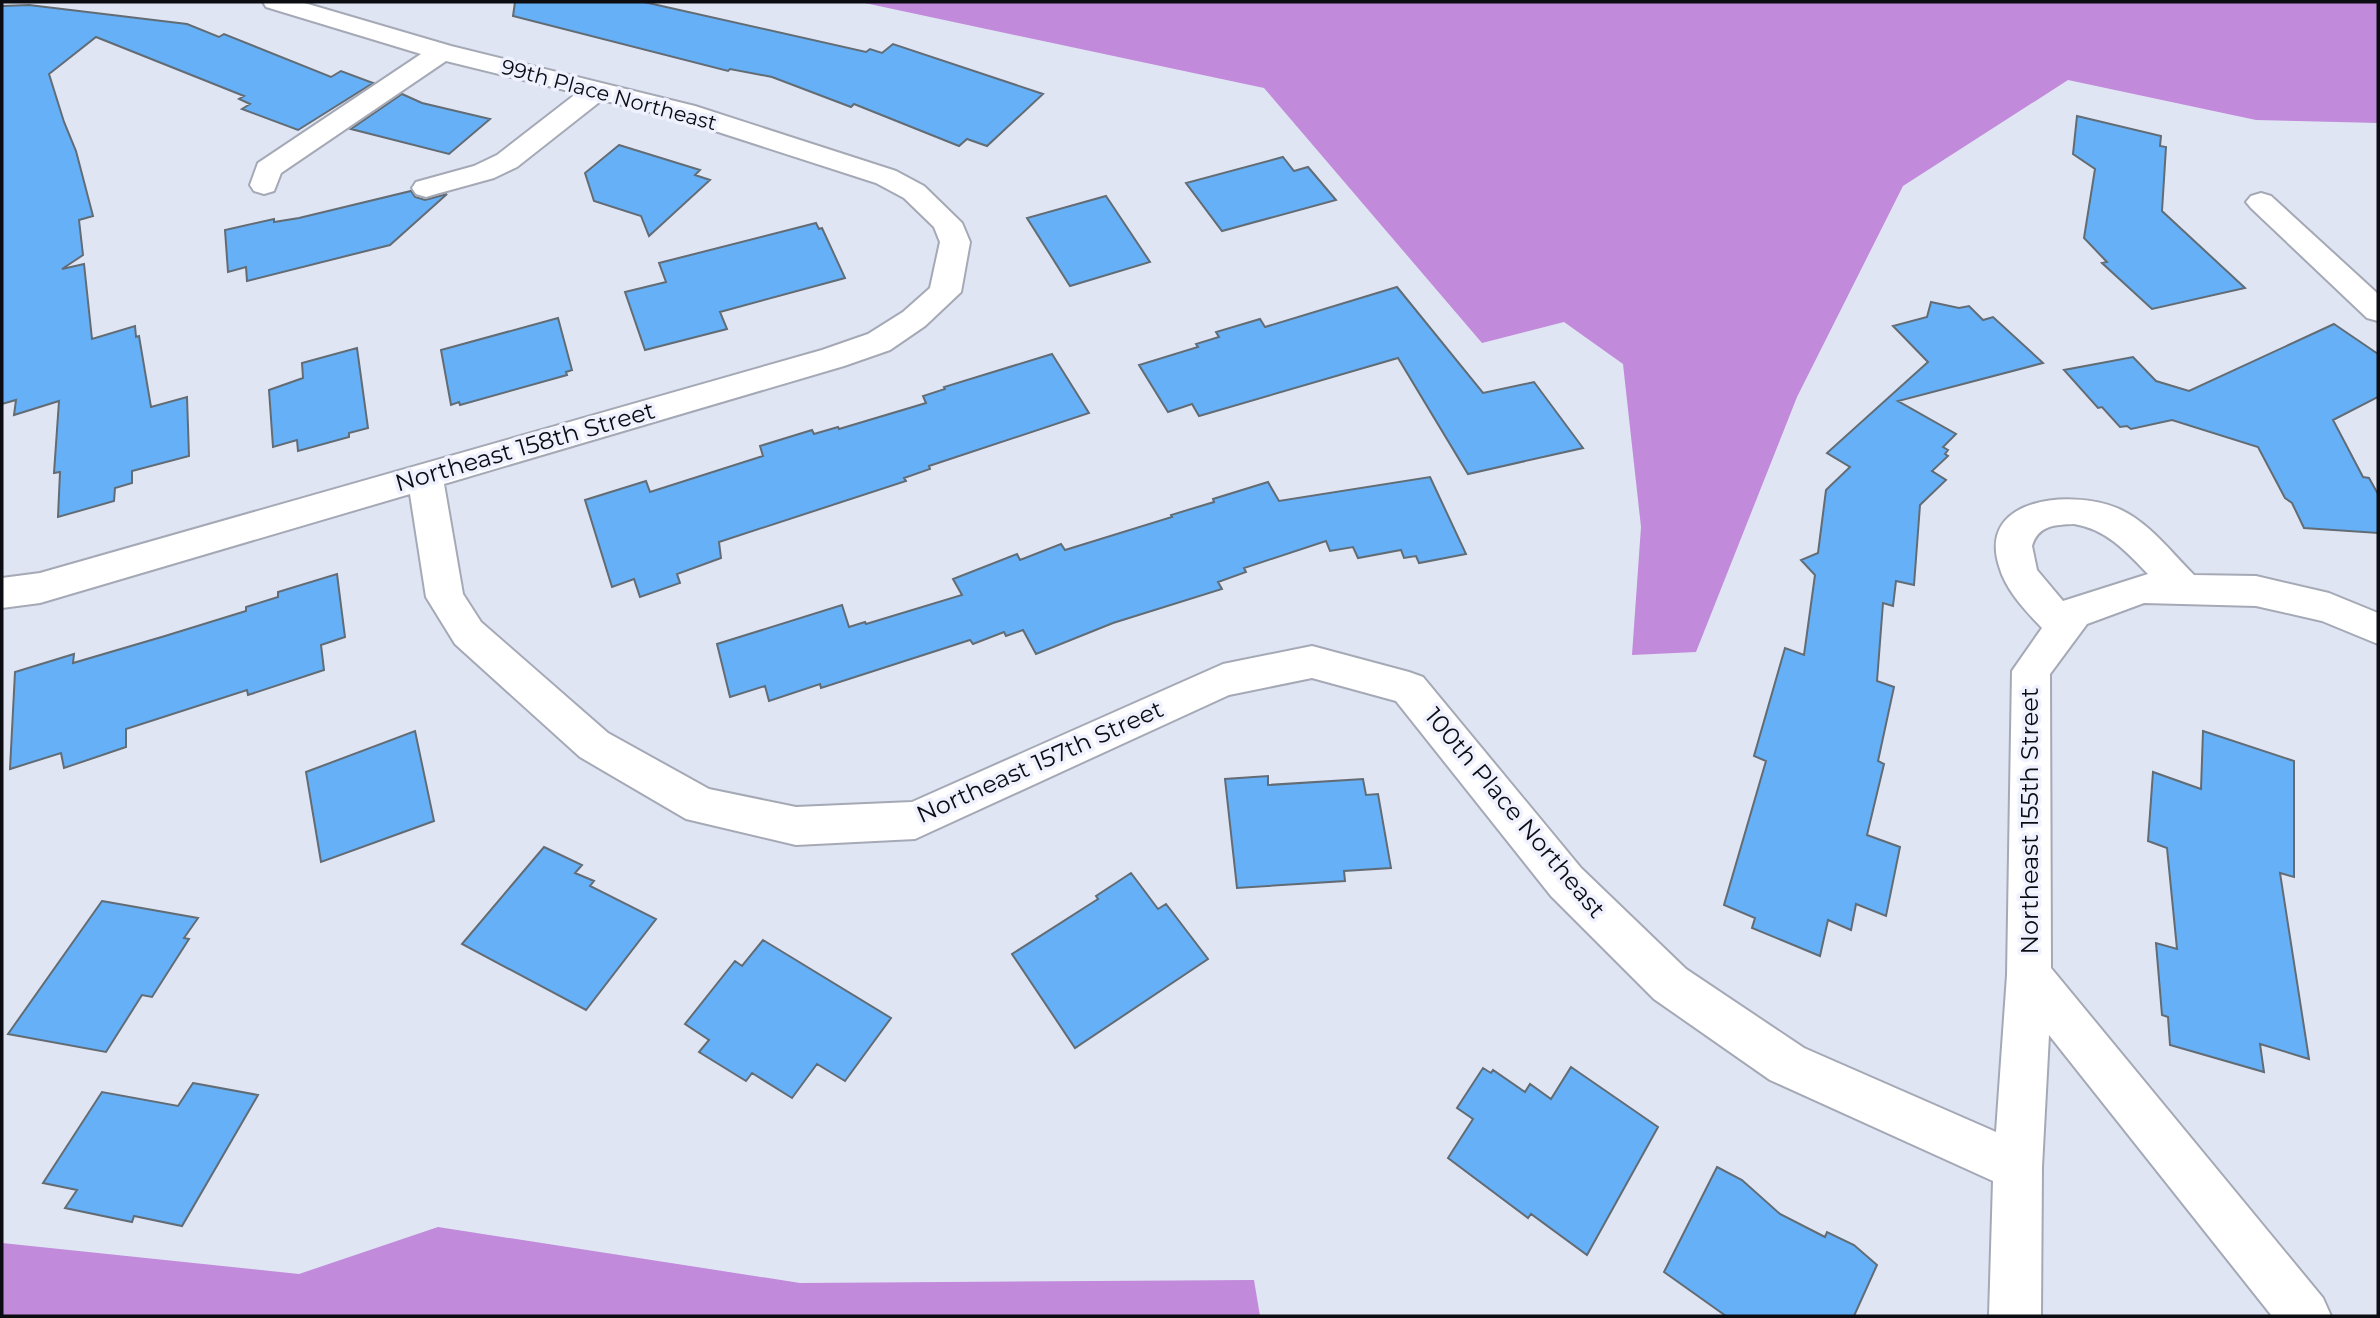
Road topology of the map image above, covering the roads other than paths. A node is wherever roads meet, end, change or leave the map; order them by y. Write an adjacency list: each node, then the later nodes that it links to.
1 (275, 2): 2 (street, 99th Place Northeast)
2 (442, 52): 3 (street, 99th Place Northeast); 4 (street)
3 (599, 89): 5 (street); 7 (street, 99th Place Northeast)
4 (264, 185)
5 (426, 188)
6 (2261, 202): 8 (street)
7 (933, 209): 9 (street, Northeast 158th Street)
8 (2378, 312)
9 (425, 475): 11 (street, Northeast 158th Street); 14 (street, Northeast 157th Street)
10 (2185, 589): 12 (street, Northeast 155th Street); 12 (street); 13 (street, Northeast 155th Street)
11 (2, 593)
12 (2064, 627): 15 (street, Northeast 155th Street)
13 (2378, 629)
14 (1409, 688): 16 (street, 100th Place Northeast)
15 (2029, 975): 16 (street, Northeast 155th Street); 18 (street)
16 (2018, 1167): 17 (street, Northeast 155th Street)
17 (2015, 1316)
18 (2305, 1316)

